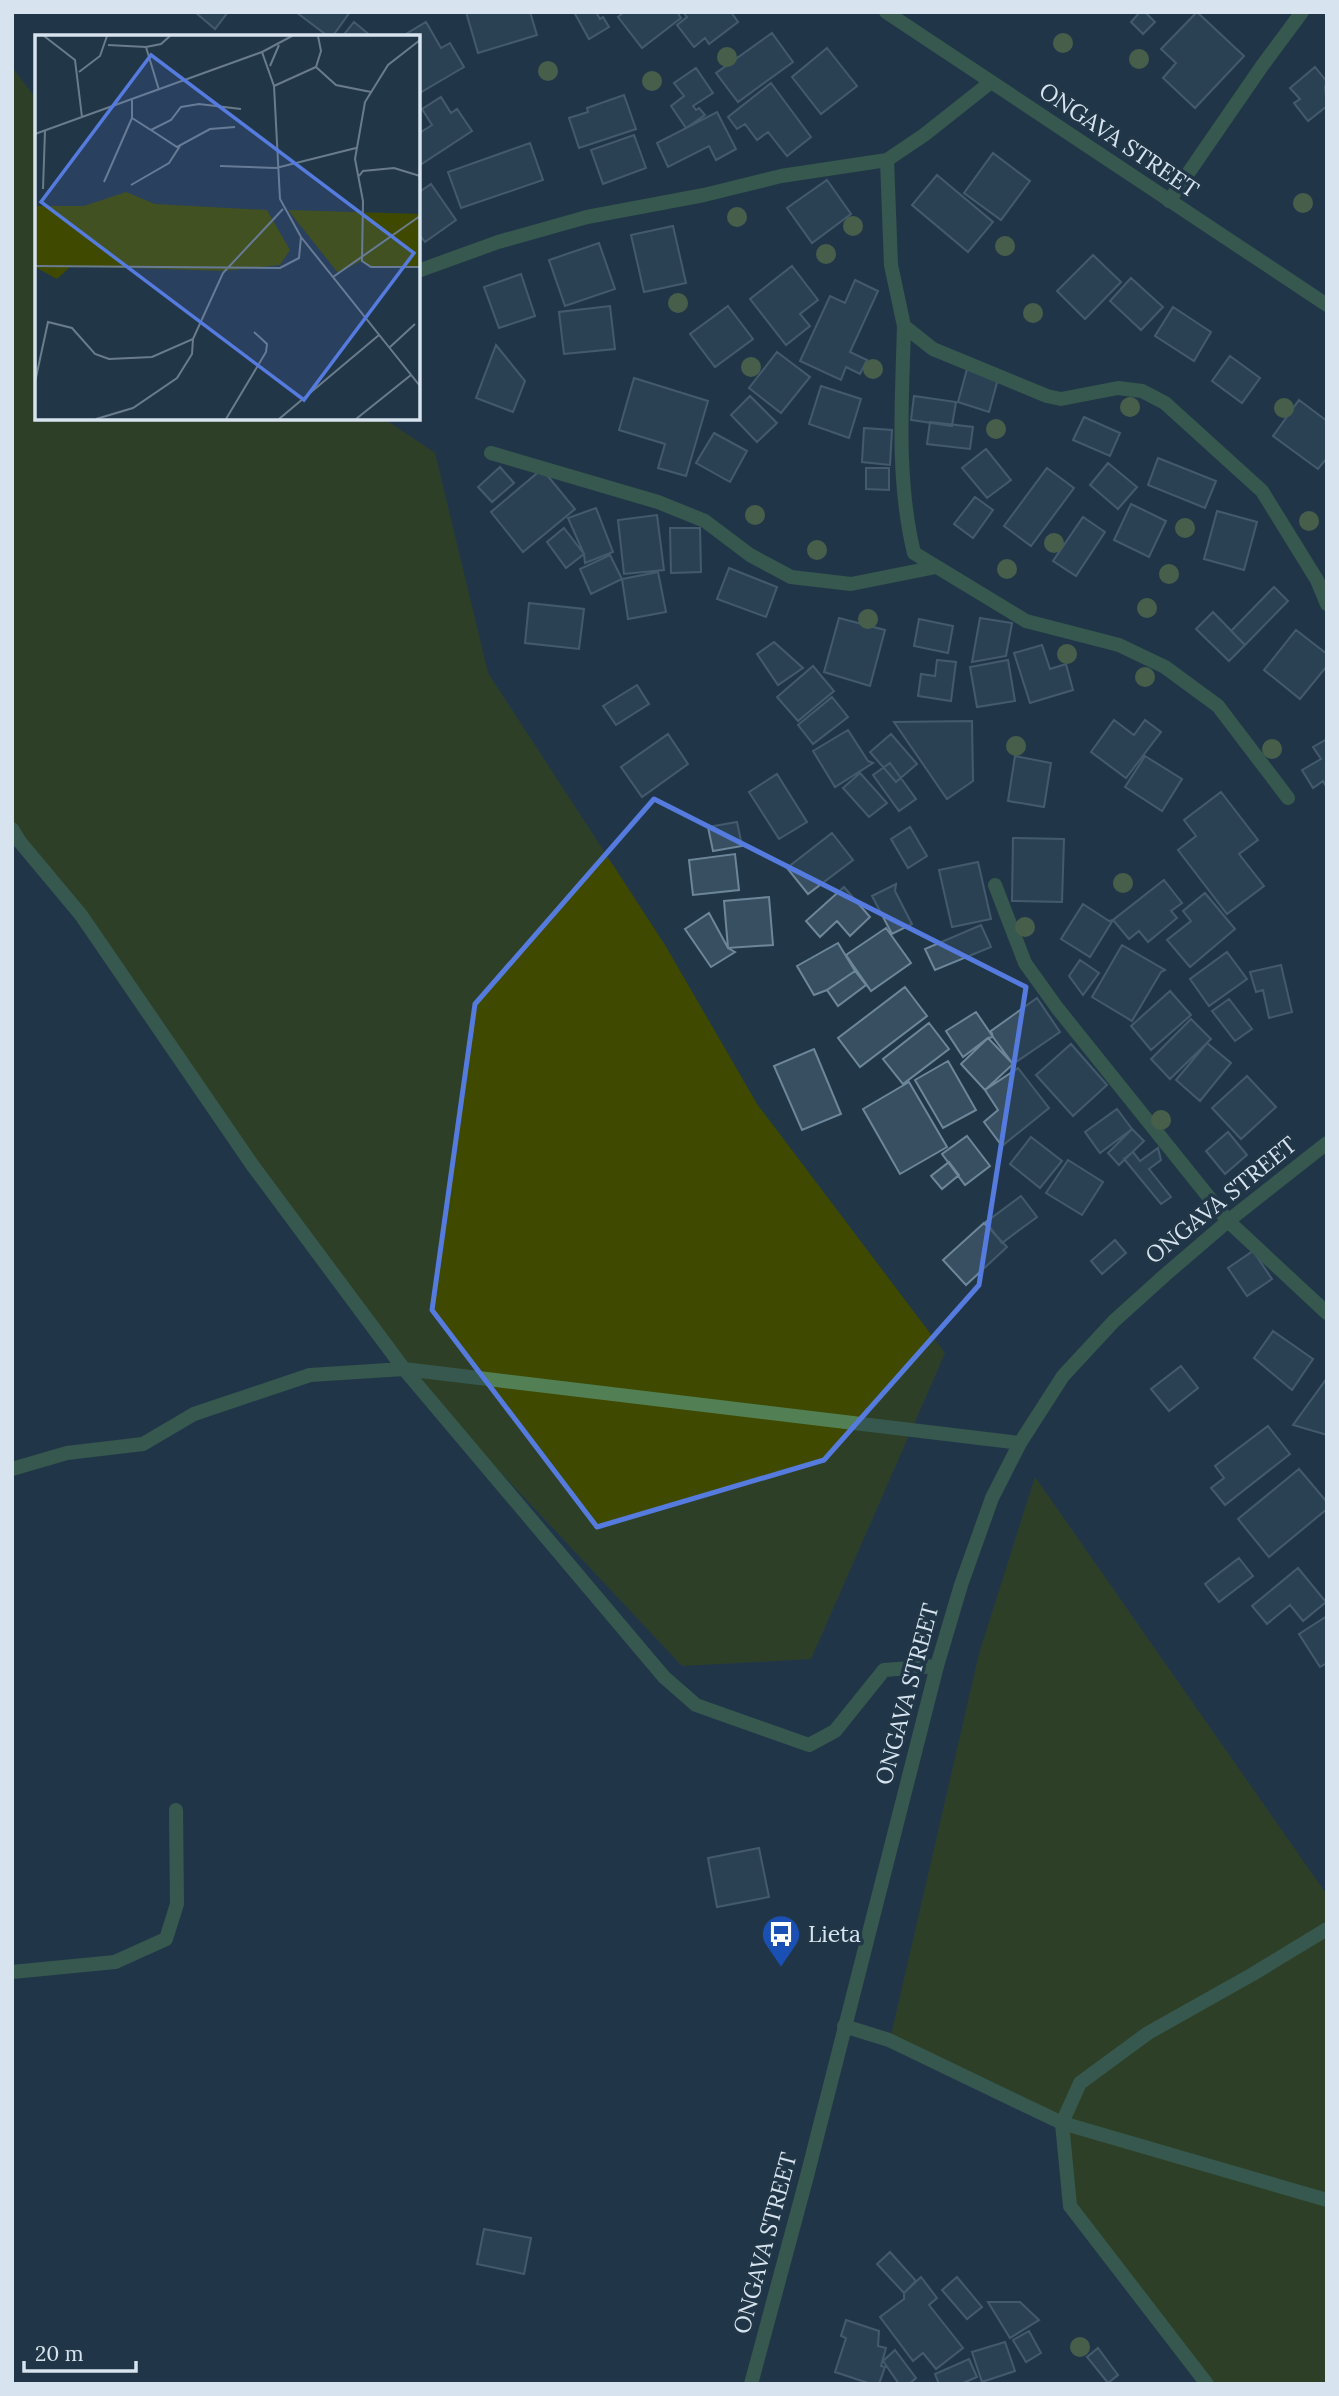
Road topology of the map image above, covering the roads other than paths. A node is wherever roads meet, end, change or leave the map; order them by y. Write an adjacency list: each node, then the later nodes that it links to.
1 (886, 12): 3 (street, ONGAVA STREET)
2 (1302, 12): 5 (street)
3 (991, 82): 4 (street); 5 (street, ONGAVA STREET)
4 (887, 160): 6 (street); 8 (street)
5 (1169, 201): 7 (street, ONGAVA STREET)
6 (420, 270)
7 (1327, 305)
8 (904, 326): 10 (street); 11 (street)
9 (491, 453): 10 (street)
10 (936, 567): 12 (street)
11 (1327, 604)
12 (1288, 798)
13 (12, 829): 18 (street)
14 (995, 885): 16 (street)
15 (1327, 1143): 16 (street, ONGAVA STREET)
16 (1228, 1221): 17 (street); 19 (street, ONGAVA STREET)
17 (1327, 1313)
18 (404, 1369): 19 (street); 20 (street); 21 (street)
19 (1020, 1443): 21 (street, ONGAVA STREET)
20 (12, 1469)
21 (936, 1665): 25 (street, ONGAVA STREET)
22 (176, 1810): 24 (street)
23 (1327, 1929): 26 (street)
24 (12, 1972)
25 (844, 2026): 26 (street); 28 (street, ONGAVA STREET)
26 (1062, 2123): 27 (street); 29 (street)
27 (1327, 2200)
28 (751, 2384)
29 (1207, 2384)

